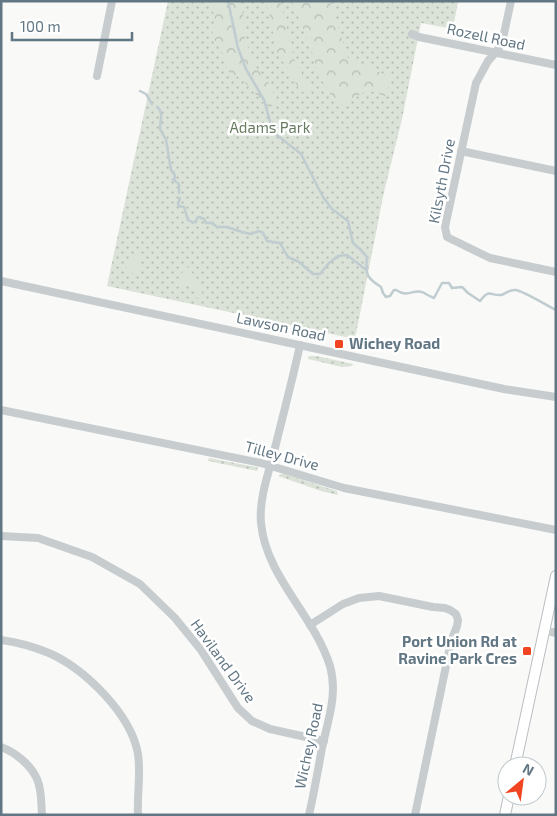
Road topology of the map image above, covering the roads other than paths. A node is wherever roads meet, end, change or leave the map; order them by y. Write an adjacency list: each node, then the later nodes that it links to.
1 (112, 1): 6 (street)
2 (511, 1): 4 (street, Kilsyth Drive)
3 (412, 34): 4 (street, Rozell Road)
4 (496, 52): 5 (street, Rozell Road); 7 (street, Kilsyth Drive)
5 (556, 65)
6 (97, 76)
7 (461, 151): 8 (street); 9 (street, Kilsyth Drive)
8 (556, 171)
9 (556, 272)
10 (1, 280): 11 (street, Lawson Road)
11 (300, 345): 12 (street, Lawson Road); 14 (street, Wichey Road)
12 (556, 397)
13 (1, 410): 14 (street, Tilley Drive)
14 (270, 465): 15 (street, Tilley Drive); 18 (street, Wichey Road)
15 (556, 530)
16 (1, 536): 22 (street, Haviland Drive)
17 (556, 576): 19 (main road)
18 (310, 625): 22 (street, Wichey Road); 28 (street)
19 (544, 630): 20 (street); 24 (main road)
20 (556, 633)
21 (1, 640): 26 (street)
22 (324, 741): 27 (street, Wichey Road)
23 (1, 747): 25 (street)
24 (517, 756)
25 (42, 815)
26 (138, 815)
27 (308, 815)
28 (415, 815)

